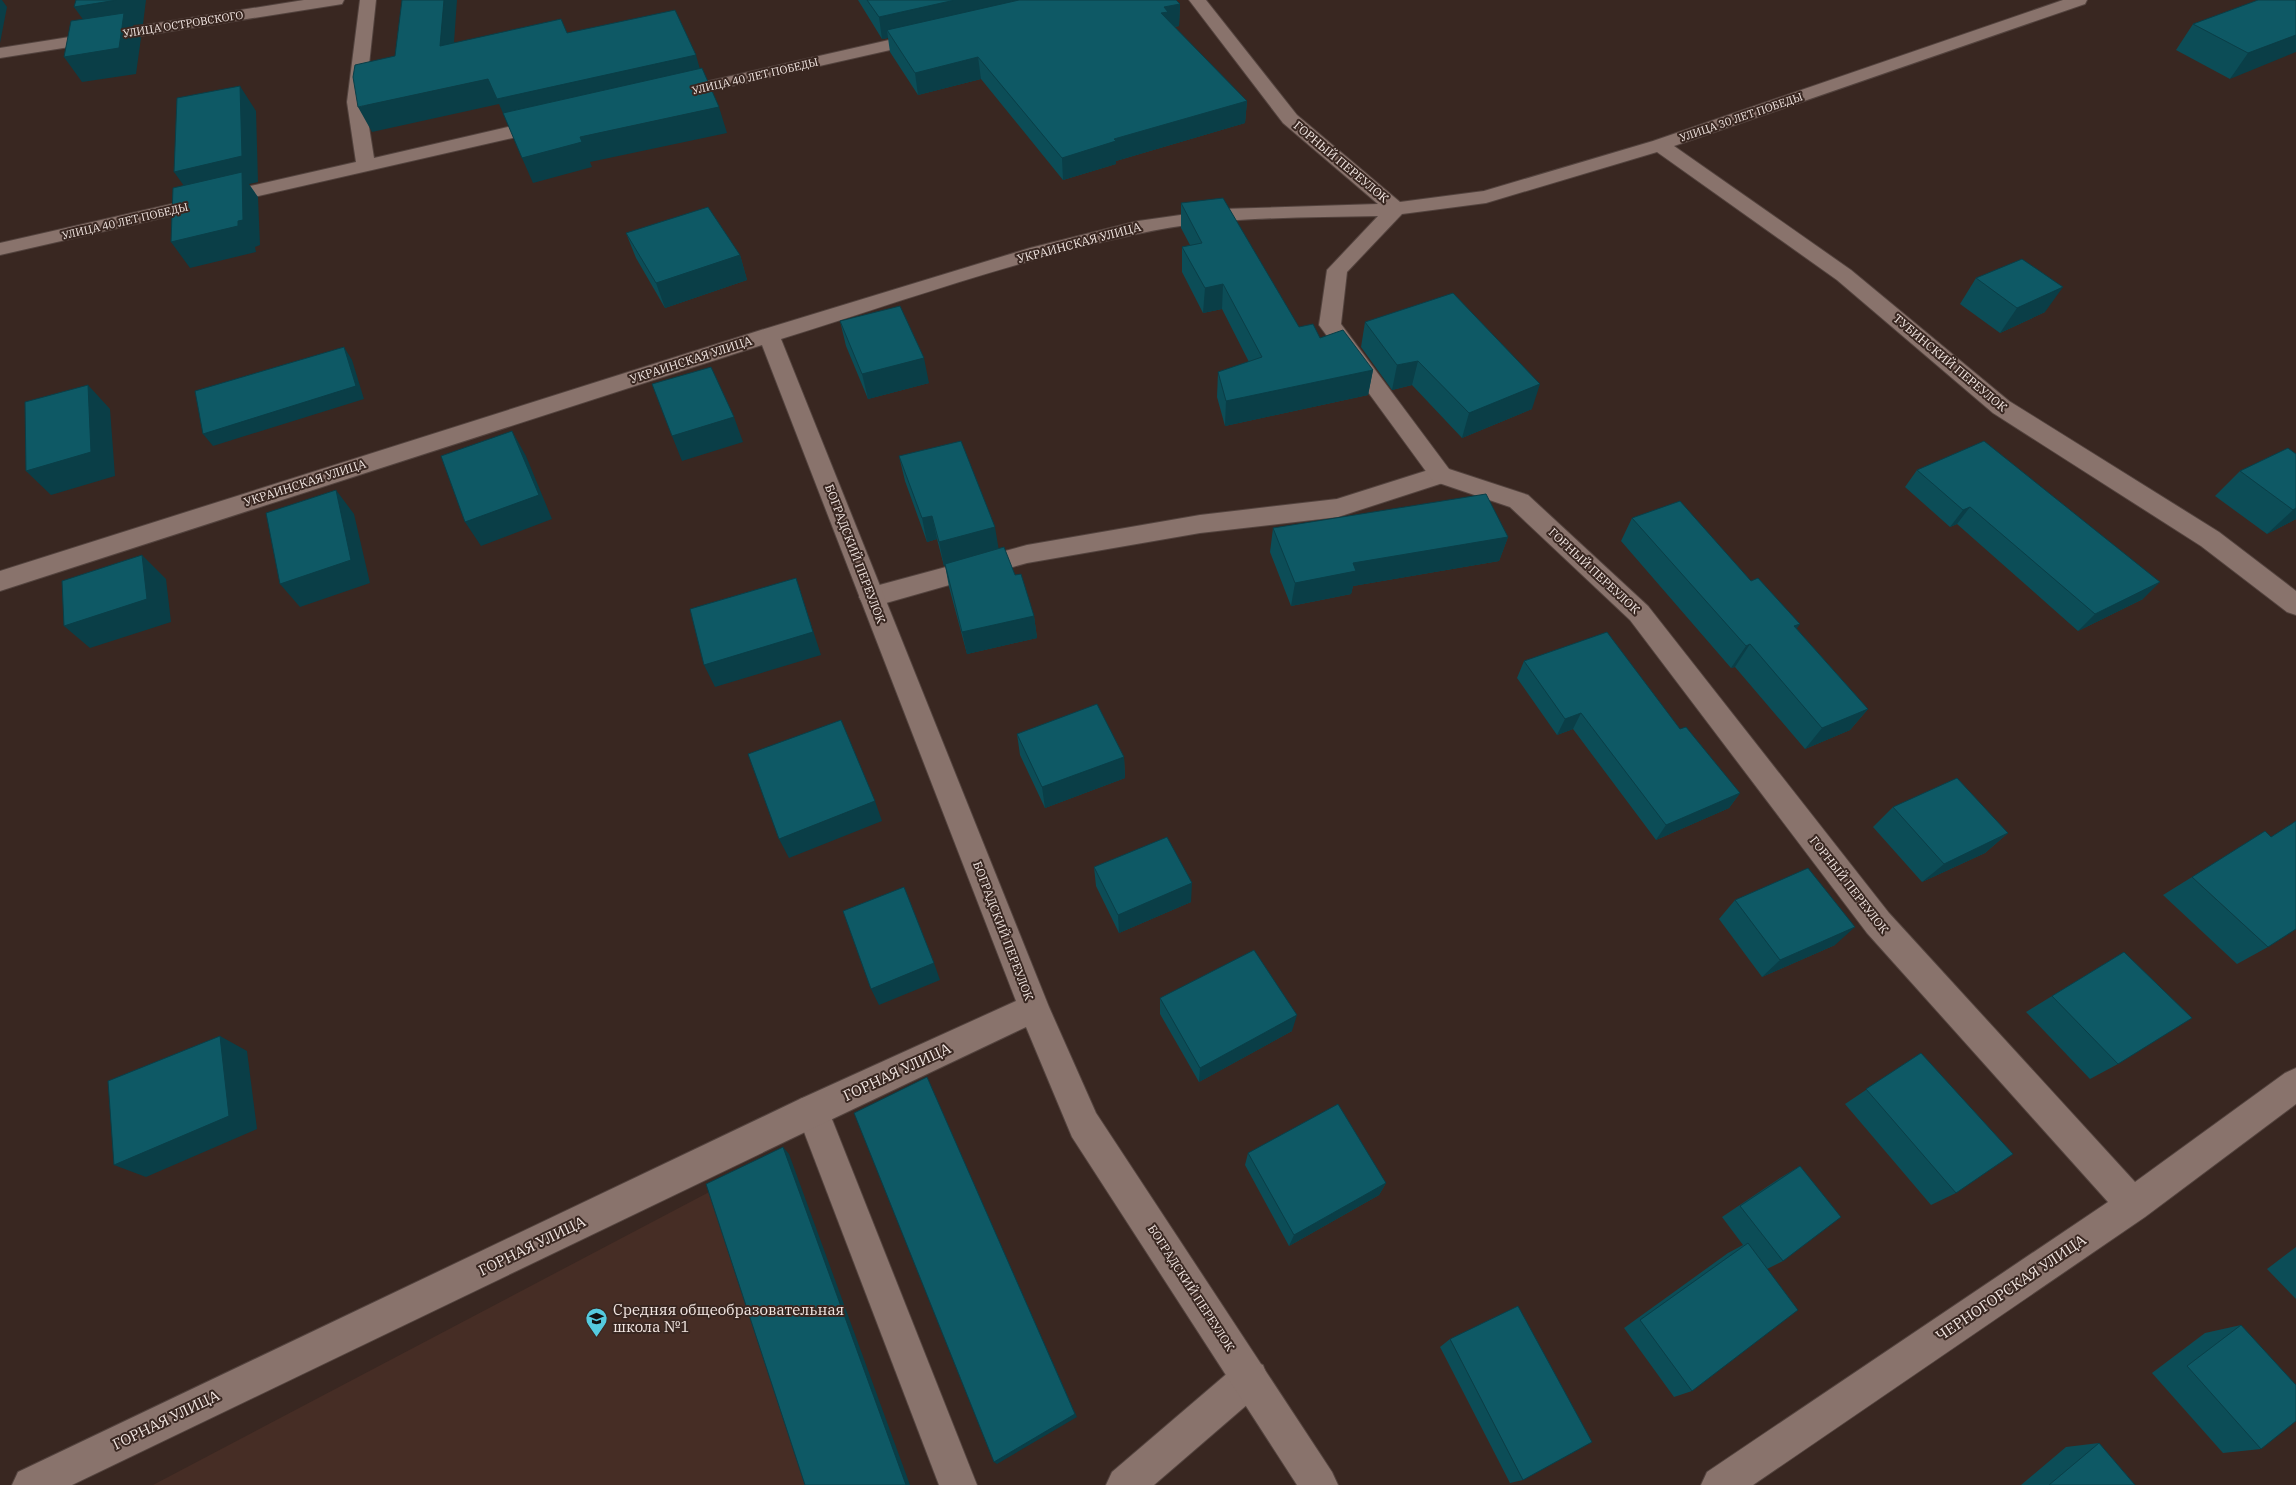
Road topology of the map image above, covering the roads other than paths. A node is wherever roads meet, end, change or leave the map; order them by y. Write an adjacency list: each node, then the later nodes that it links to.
1 (336, 0): 6 (street, УЛИЦА ОСТРОВСКОГО)
2 (368, 0): 10 (street)
3 (1197, 0): 11 (street, ГОРНЫЙ ПЕРЕУЛОК)
4 (2079, 0): 9 (street, УЛИЦА 30 ЛЕТ ПОБЕДЫ)
5 (940, 33): 7 (street, УЛИЦА 40 ЛЕТ ПОБЕДЫ)
6 (0, 53)
7 (658, 98)
8 (561, 120): 10 (street, УЛИЦА 40 ЛЕТ ПОБЕДЫ)
9 (1660, 145): 11 (street, УЛИЦА 30 ЛЕТ ПОБЕДЫ); 17 (street, ТУБИНСКИЙ ПЕРЕУЛОК)
10 (366, 165): 12 (street, УЛИЦА 40 ЛЕТ ПОБЕДЫ)
11 (1396, 209): 13 (street, УКРАИНСКАЯ УЛИЦА); 14 (street, ГОРНЫЙ ПЕРЕУЛОК)
12 (0, 249)
13 (769, 335): 15 (street, УКРАИНСКАЯ УЛИЦА); 16 (street, БОГРАДСКИЙ ПЕРЕУЛОК)
14 (1441, 475): 16 (street); 21 (street, ГОРНЫЙ ПЕРЕУЛОК)
15 (0, 581)
16 (872, 597): 18 (street, БОГРАДСКИЙ ПЕРЕУЛОК)
17 (2296, 605)
18 (1034, 1008): 20 (street, ГОРНАЯ УЛИЦА); 22 (street, БОГРАДСКИЙ ПЕРЕУЛОК)
19 (2296, 1084): 21 (street, ЧЕРНОГОРСКАЯ УЛИЦА)
20 (812, 1111): 23 (street, ГОРНАЯ УЛИЦА); 24 (street)
21 (2132, 1205): 27 (street, ЧЕРНОГОРСКАЯ УЛИЦА)
22 (1250, 1378): 25 (street); 26 (street, БОГРАДСКИЙ ПЕРЕУЛОК)
23 (31, 1485)
24 (958, 1485)
25 (1125, 1485)
26 (1320, 1485)
27 (1720, 1485)

